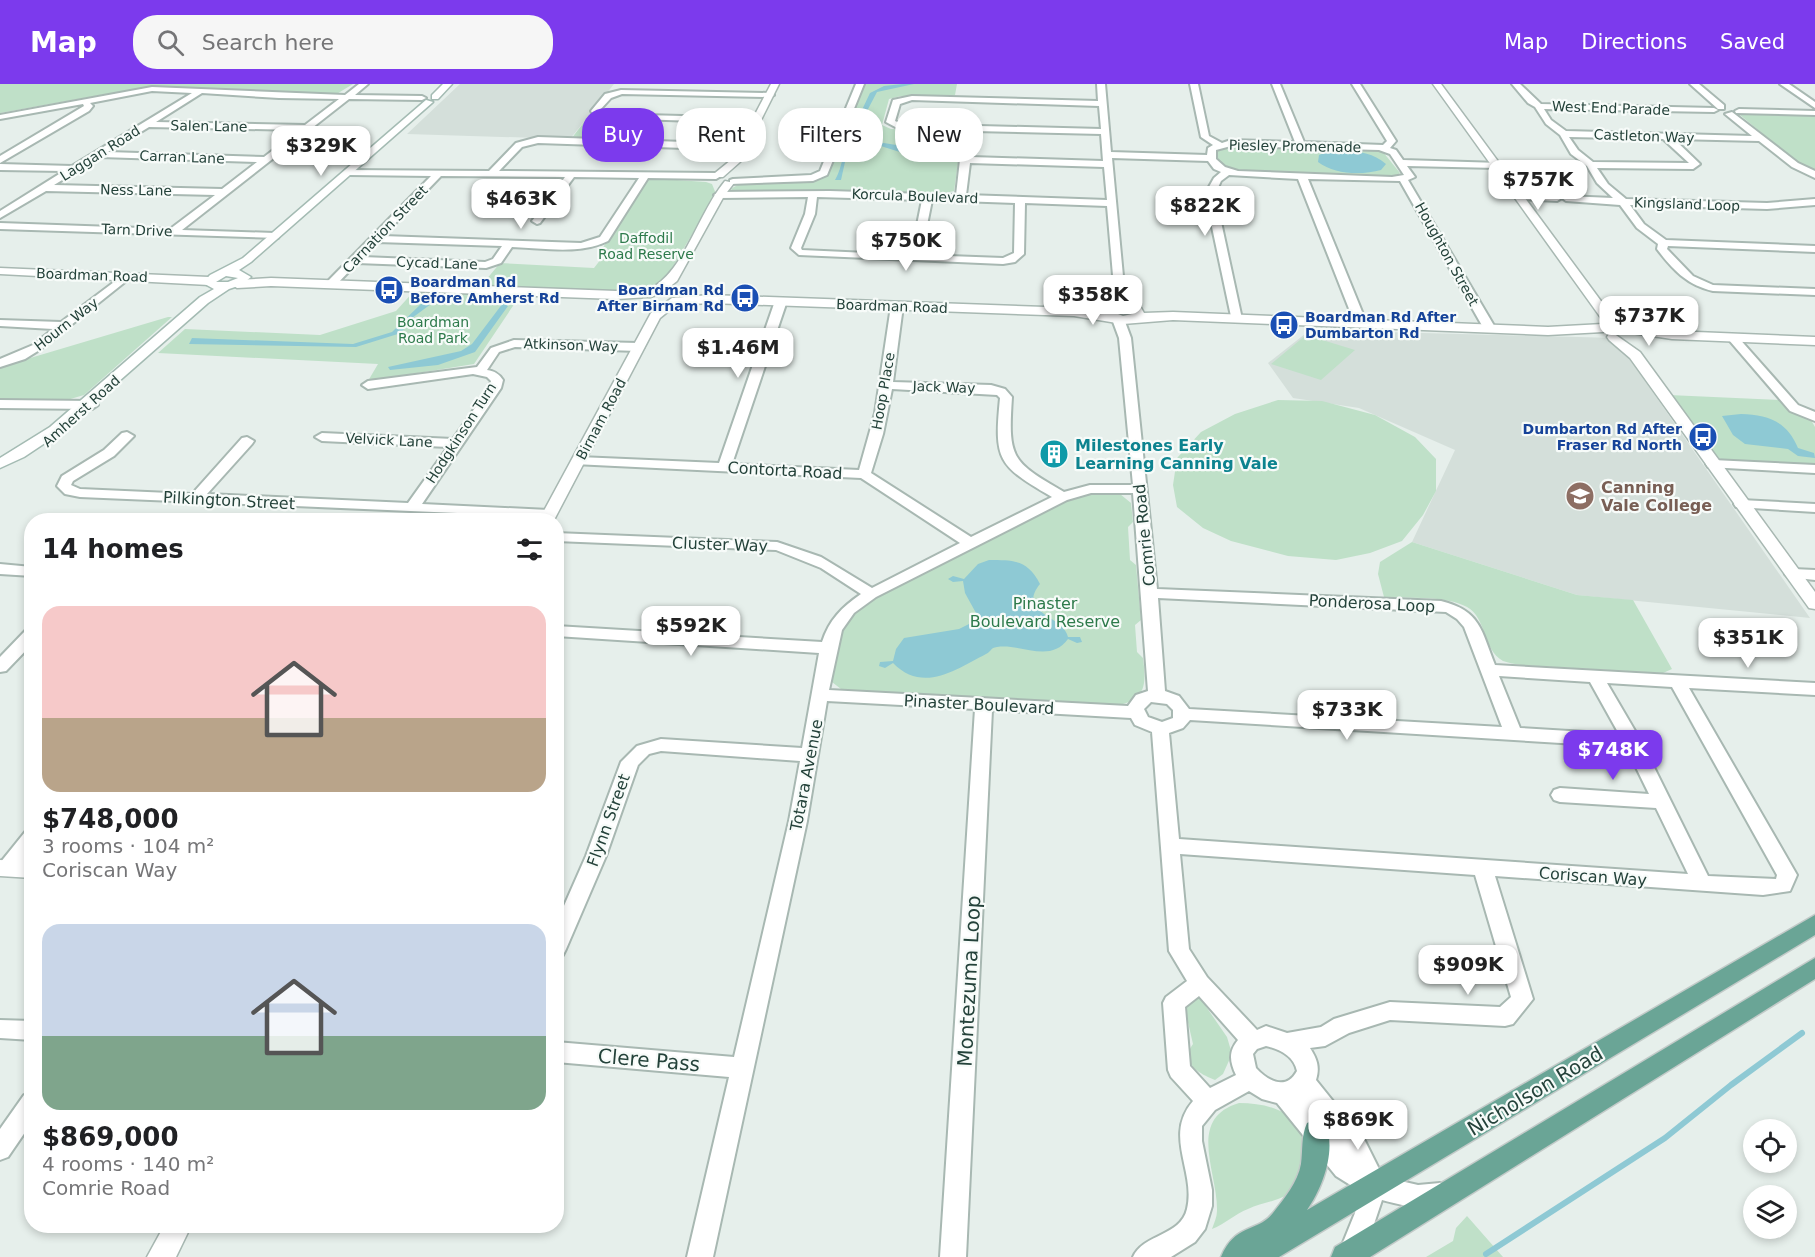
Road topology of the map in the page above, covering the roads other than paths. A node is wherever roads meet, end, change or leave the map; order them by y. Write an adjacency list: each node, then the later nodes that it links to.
1 (364, 84): 16 (street)
2 (448, 84): 17 (street)
3 (775, 84): 15 (street)
4 (860, 84): 64 (street)
5 (1101, 84): 19 (street, Comrie Road)
6 (1194, 84): 38 (street)
7 (1276, 84): 39 (street)
8 (1356, 84): 40 (street)
9 (1437, 84): 50 (street)
10 (1516, 84): 20 (street, West End Parade)
11 (1694, 84): 24 (street)
12 (1784, 84): 21 (street)
13 (616, 88): 15 (street); 22 (street)
14 (200, 90): 16 (street); 18 (street); 29 (street, Laggan Road)
15 (770, 95): 23 (street)
16 (346, 98): 17 (street); 31 (street)
17 (426, 100): 54 (street)
18 (84, 102): 28 (street); 44 (street)
19 (1103, 104): 30 (street); 33 (street, Comrie Road)
20 (1539, 106): 24 (street, West End Parade); 34 (street)
21 (1815, 106)
22 (598, 108)
23 (763, 108)
24 (1717, 108): 25 (street, West End Parade); 27 (street, West End Parade)
25 (1740, 111): 26 (street, West End Parade); 27 (street, West End Parade)
26 (1815, 113)
27 (1729, 114): 36 (street)
28 (0, 117)
29 (146, 124): 31 (street, Salen Lane); 41 (street, Laggan Road)
30 (895, 124)
31 (308, 128): 45 (street)
32 (983, 128): 33 (street)
33 (1106, 132): 43 (street, Comrie Road)
34 (1564, 134): 35 (street, Castleton Way); 51 (street)
35 (1665, 136): 36 (street, Castleton Way); 51 (street)
36 (1763, 139): 59 (street)
37 (582, 143): 55 (street)
38 (1219, 145): 39 (street, Piesley Promenade); 42 (street, Piesley Promenade)
39 (1301, 145): 40 (street, Piesley Promenade)
40 (1385, 148): 49 (street, Piesley Promenade)
41 (99, 154): 45 (street, Carran Lane); 53 (street, Laggan Road)
42 (1210, 158): 43 (street); 56 (street, Piesley Promenade)
43 (1108, 159): 46 (street); 75 (street, Comrie Road)
44 (0, 160)
45 (265, 160): 66 (street)
46 (983, 160)
47 (735, 162): 62 (street); 64 (street)
48 (964, 162): 70 (street)
49 (1401, 163): 50 (street); 63 (street)
50 (1497, 165): 71 (street)
51 (1591, 165): 73 (street)
52 (0, 167): 53 (street)
53 (74, 169): 65 (street, Laggan Road)
54 (349, 172): 57 (street); 80 (street)
55 (493, 172): 57 (street); 58 (street)
56 (1227, 172): 61 (street, Piesley Promenade); 102 (street)
57 (438, 174): 81 (street, Carnation Street)
58 (572, 174): 60 (street); 77 (street)
59 (1815, 175)
60 (645, 176): 62 (street); 83 (street)
61 (1302, 177): 63 (street, Piesley Promenade); 104 (street)
62 (716, 179): 64 (street); 68 (street)
63 (1403, 179): 106 (street, Houghton Street)
64 (734, 180): 68 (street, Birnam Road)
65 (46, 188): 66 (street, Ness Lane); 76 (street, Laggan Road)
66 (225, 192): 79 (street)
67 (813, 194): 68 (street, Korcula Boulevard); 69 (street, Korcula Boulevard); 85 (street)
68 (719, 195): 95 (street, Birnam Road)
69 (928, 196): 70 (street, Korcula Boulevard); 85 (street)
70 (961, 197): 72 (street, Korcula Boulevard)
71 (1520, 197): 73 (street); 107 (street)
72 (1020, 199): 75 (street, Korcula Boulevard); 85 (street)
73 (1624, 202): 74 (street, Kingsland Loop); 82 (street, Kingsland Loop)
74 (1815, 202)
75 (1112, 203): 93 (street, Comrie Road)
76 (0, 215)
77 (537, 222)
78 (0, 226): 79 (street, Tarn Drive)
79 (174, 231): 80 (street, Tarn Drive)
80 (274, 236): 86 (street)
81 (375, 239): 83 (street); 87 (street, Carnation Street)
82 (1664, 243): 84 (street); 94 (street)
83 (510, 244): 87 (street, Cycad Lane)
84 (1815, 249)
85 (915, 258)
86 (247, 260): 90 (street); 91 (street)
87 (355, 260): 92 (street, Carnation Street)
88 (0, 271): 89 (street, Boardman Road)
89 (126, 276): 90 (street, Boardman Road); 105 (street, Hourn Way)
90 (216, 278): 91 (street, Boardman Road); 91 (street, Boardman Road); 97 (street, Amherst Road)
91 (237, 280): 92 (street, Boardman Road); 97 (street, Amherst Road)
92 (331, 284): 96 (street, Boardman Road)
93 (1119, 287): 100 (street, Comrie Road); 100 (street, Comrie Road)
94 (1815, 292)
95 (676, 293): 96 (street, Boardman Road); 96 (street, Birnam Road); 98 (street, Boardman Road); 101 (street, Birnam Road)
96 (653, 296): 101 (street)
97 (204, 300): 117 (street, Amherst Road)
98 (781, 302): 99 (street, Boardman Road); 126 (street)
99 (897, 306): 100 (street, Boardman Road); 115 (street, Hoop Place)
100 (1123, 313): 102 (street, Boardman Road); 130 (street, Comrie Road)
101 (655, 316): 110 (street, Birnam Road)
102 (1236, 319): 104 (street, Boardman Road)
103 (0, 323): 105 (street)
104 (1361, 324): 106 (street, Boardman Road)
105 (63, 326): 112 (street, Hourn Way)
106 (1490, 329): 107 (street, Boardman Road)
107 (1617, 330): 108 (street, Boardman Road); 111 (street); 111 (street)
108 (1733, 338): 109 (street, Boardman Road); 118 (street)
109 (1815, 341)
110 (638, 347): 113 (street, Atkinson Way); 123 (street, Birnam Road)
111 (1635, 355): 125 (street)
112 (0, 363)
113 (480, 371): 114 (street, Hodgkinson Turn); 122 (street, Hodgkinson Turn)
114 (368, 385)
115 (886, 385): 129 (street, Hoop Place); 131 (street, Jack Way)
116 (0, 404): 117 (street)
117 (88, 405): 124 (street, Amherst Road); 128 (street, Amherst Road)
118 (1815, 417)
119 (127, 436): 132 (street, Pilkington Street)
120 (322, 437): 122 (street, Velvick Lane)
121 (247, 441): 132 (street)
122 (457, 443): 135 (street, Hodgkinson Turn)
123 (579, 460): 126 (street, Contorta Road); 139 (street, Birnam Road)
124 (0, 464)
125 (1713, 464): 127 (street); 133 (street)
126 (724, 467): 129 (street, Contorta Road)
127 (1815, 469)
128 (0, 471)
129 (864, 474): 141 (street, Contorta Road)
130 (1139, 489): 131 (street, Totara Avenue); 146 (street, Comrie Road)
131 (1062, 497): 141 (street, Totara Avenue)
132 (195, 499): 134 (street, Pilkington Street)
133 (1742, 504): 136 (street); 144 (street)
134 (358, 505): 135 (street, Pilkington Street); 137 (street)
135 (412, 508): 138 (street, Pilkington Street)
136 (1815, 508)
137 (353, 513)
138 (487, 513)
139 (549, 513)
140 (564, 537): 147 (street, Cluster Way)
141 (970, 543): 147 (street, Totara Avenue)
142 (0, 569): 143 (street)
143 (24, 571)
144 (1793, 574): 145 (street); 148 (street)
145 (1815, 575)
146 (1150, 593): 153 (street, Ponderosa Loop); 158 (street, Comrie Road)
147 (871, 594): 151 (street, Totara Avenue)
148 (1815, 604)
149 (564, 632): 151 (street)
150 (24, 642): 152 (street)
151 (828, 648): 157 (street, Totara Avenue)
152 (0, 668)
153 (1488, 670): 154 (street); 163 (street, Ponderosa Loop)
154 (1595, 676): 155 (street); 164 (street)
155 (1680, 683): 156 (street); 173 (street, Coriscan Way)
156 (1815, 689)
157 (822, 695): 159 (street, Pinaster Boulevard); 165 (street, Totara Avenue)
158 (1157, 696): 160 (street); 161 (street)
159 (984, 705): 160 (street, Pinaster Boulevard); 197 (street, Montezuma Loop)
160 (1136, 712): 162 (street)
161 (1183, 714): 162 (street); 163 (street)
162 (1160, 728): 169 (street)
163 (1513, 733): 164 (street)
164 (1632, 741): 167 (street)
165 (810, 754): 175 (street, Flynn Street); 184 (street, Totara Avenue)
166 (1560, 795): 167 (street)
167 (1663, 802): 173 (street)
168 (24, 846): 170 (street)
169 (1171, 846): 171 (street, Coriscan Way); 177 (street)
170 (3, 868): 172 (street)
171 (1483, 868): 173 (street, Coriscan Way); 180 (street)
172 (24, 869)
173 (1702, 883)
174 (1815, 924): 191 (main road, Nicholson Road)
175 (564, 930)
176 (1815, 968): 192 (main road)
177 (1200, 983): 181 (street); 187 (street)
178 (0, 1029): 179 (street)
179 (24, 1030)
180 (1325, 1036): 182 (street); 185 (street)
181 (1251, 1040): 182 (street); 186 (street)
182 (1288, 1042): 185 (street)
183 (564, 1053): 184 (street, Clere Pass)
184 (741, 1068): 196 (street, Totara Avenue)
185 (1297, 1079): 186 (street); 189 (street); 191 (street)
186 (1250, 1080): 187 (street)
187 (1208, 1102): 198 (street)
188 (24, 1114): 190 (street)
189 (1316, 1131): 191 (street); 199 (main road)
190 (0, 1149)
191 (1373, 1186): 192 (street); 194 (street); 200 (main road, Nicholson Road)
192 (1447, 1195): 194 (main road)
193 (174, 1233): 195 (street)
194 (1349, 1255)
195 (161, 1257)
196 (700, 1257)
197 (953, 1257)
198 (1146, 1257)
199 (1235, 1257)
200 (1253, 1257)

